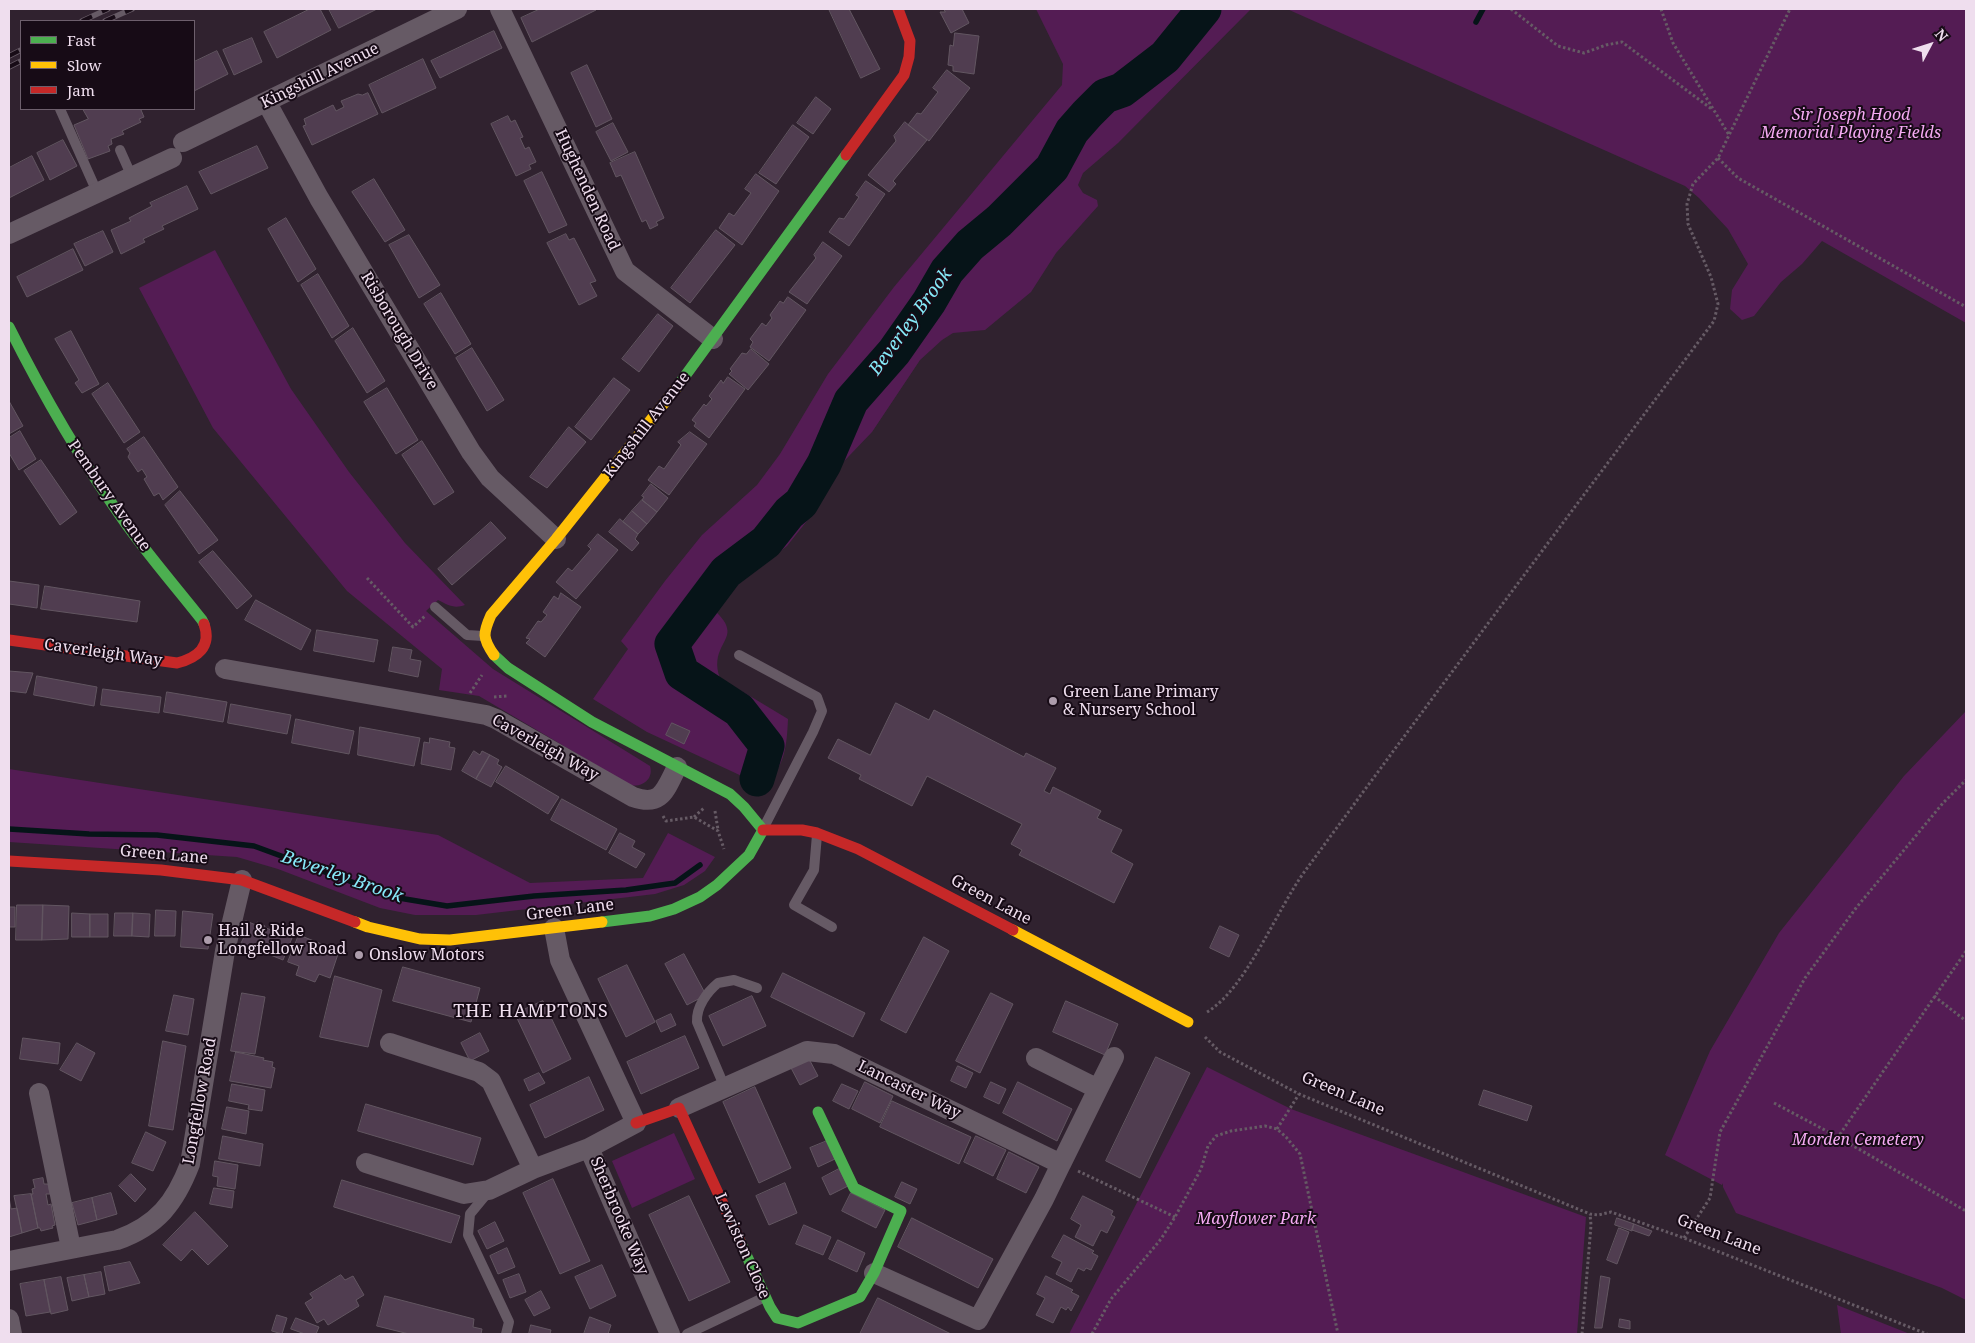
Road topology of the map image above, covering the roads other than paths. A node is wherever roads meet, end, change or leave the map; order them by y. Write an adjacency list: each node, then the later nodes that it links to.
1 (457, 9): 4 (street, Kingshill Avenue)
2 (500, 9): 11 (street, Hughenden Road)
3 (898, 9): 11 (street, Kingshill Avenue)
4 (267, 103): 7 (street, Kingshill Avenue); 12 (street, Risborough Drive)
5 (60, 110): 8 (lane)
6 (120, 150): 7 (lane)
7 (132, 176): 8 (street)
8 (97, 192): 9 (street)
9 (9, 234)
10 (9, 327): 17 (street, Pembury Avenue)
11 (713, 339): 12 (street, Kingshill Avenue)
12 (556, 539): 14 (street, Kingshill Avenue)
13 (435, 607): 14 (lane)
14 (484, 636): 19 (street)
15 (9, 640): 17 (street, Caverleigh Way)
16 (739, 655): 20 (lane)
17 (196, 657)
18 (225, 669): 19 (street, Caverleigh Way)
19 (677, 767): 20 (street)
20 (763, 830): 21 (street, Green Lane); 25 (street, Green Lane)
21 (817, 833): 24 (lane); 27 (street, Green Lane)
22 (9, 861): 23 (street, Green Lane)
23 (242, 880): 25 (street, Green Lane); 42 (street, Longfellow Road)
24 (832, 927)
25 (554, 928): 36 (street)
26 (757, 988): 31 (lane)
27 (1188, 1022)
28 (390, 1043): 40 (street)
29 (1114, 1057): 32 (street)
30 (1036, 1058): 32 (street)
31 (725, 1088): 34 (street, Lancaster Way); 39 (street, Lancaster Way)
32 (1098, 1089): 39 (street)
33 (39, 1093): 42 (street)
34 (679, 1108): 36 (street); 45 (street, Lewiston Close)
35 (818, 1112): 44 (street, Lewiston Close)
36 (636, 1123): 37 (street, Sherbrooke Way)
37 (590, 1148): 40 (street); 49 (street, Sherbrooke Way)
38 (366, 1163): 41 (street)
39 (1061, 1164): 44 (street)
40 (533, 1169): 41 (street)
41 (489, 1190): 48 (lane)
42 (72, 1248): 43 (street, Longfellow Road)
43 (9, 1261)
44 (874, 1272): 45 (street, Lewiston Close)
45 (765, 1296): 50 (lane)
46 (9, 1318): 47 (street)
47 (12, 1334)
48 (506, 1334)
49 (670, 1334)
50 (687, 1334)

